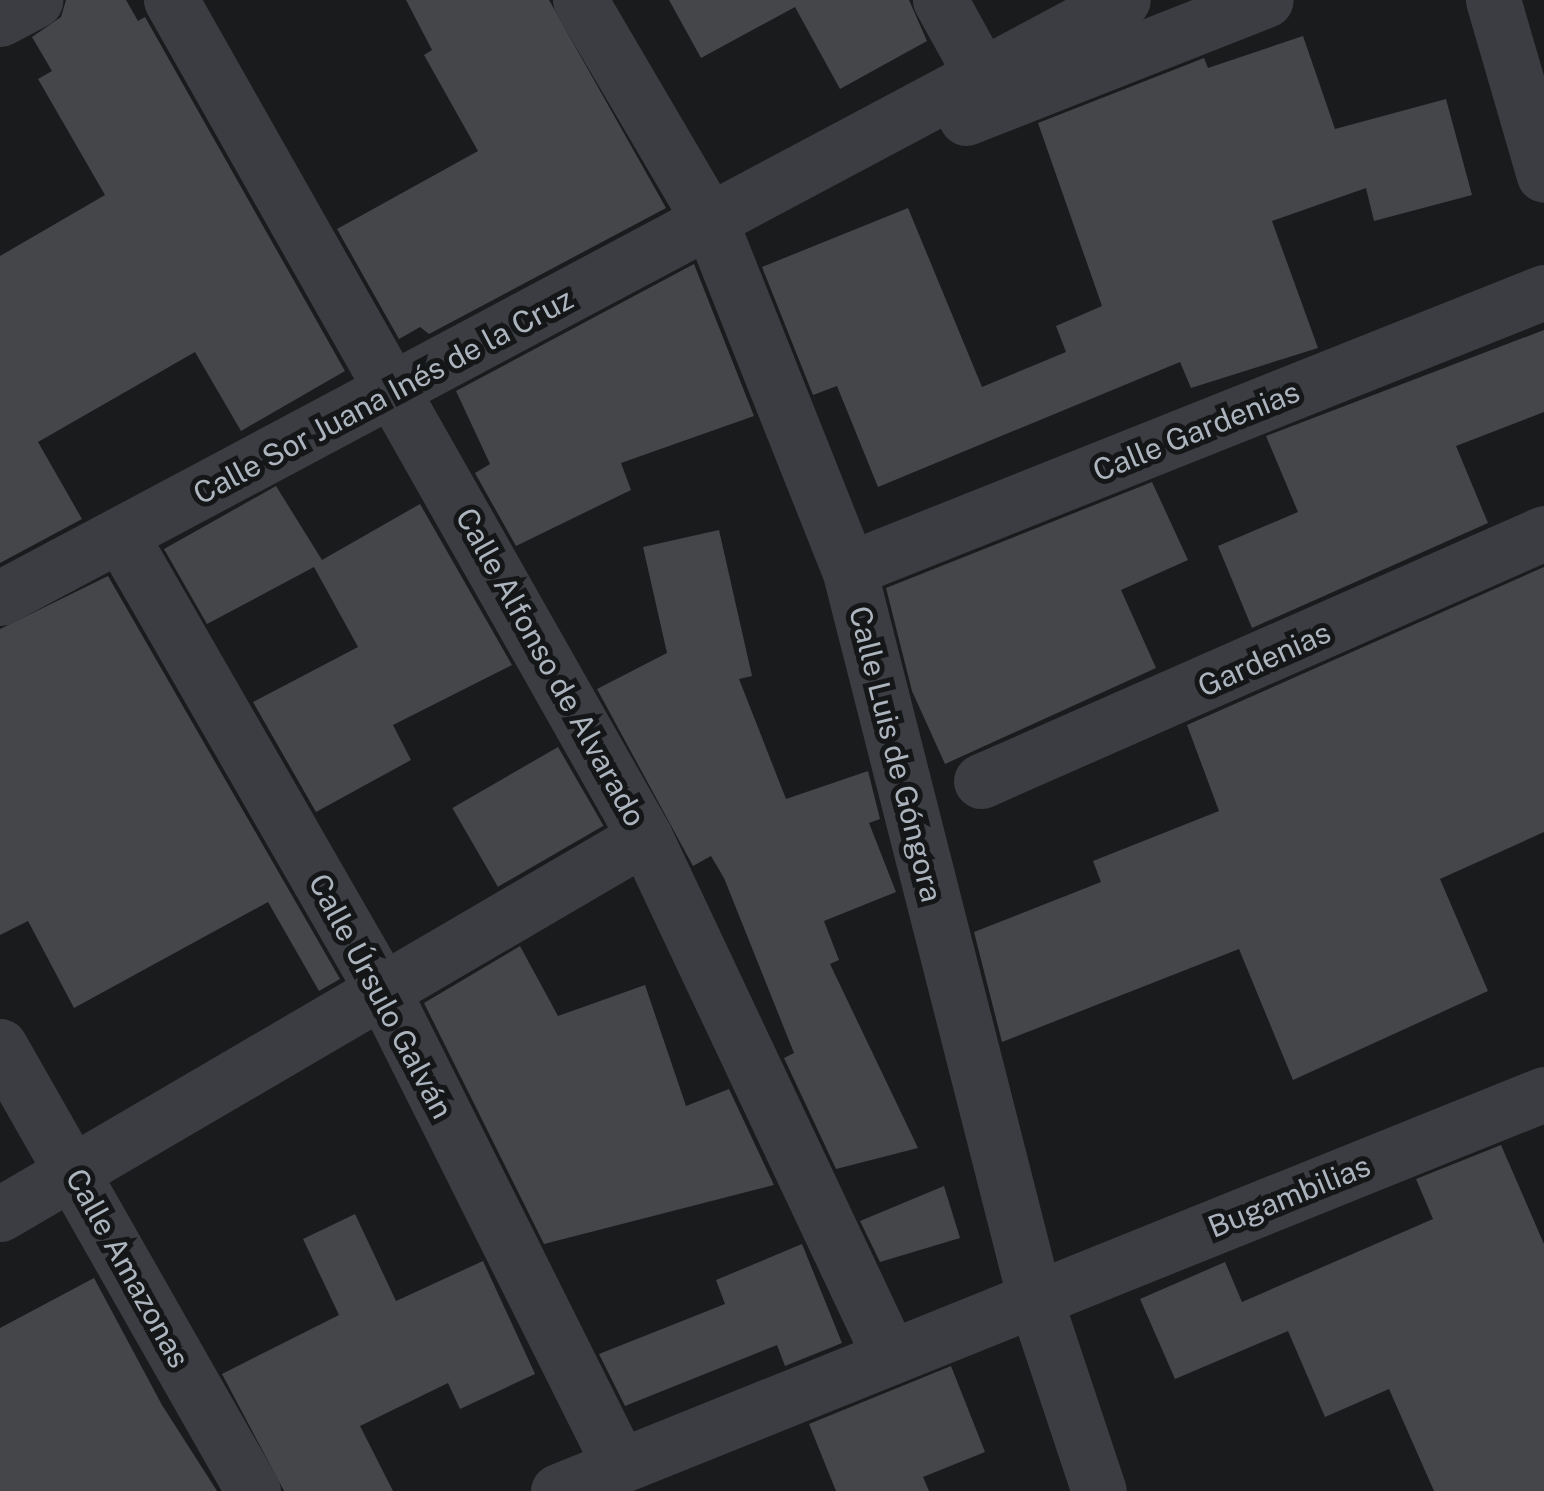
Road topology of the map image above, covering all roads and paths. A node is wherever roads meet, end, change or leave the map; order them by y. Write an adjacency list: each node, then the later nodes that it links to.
1 (35, 0): 8 (street)
2 (171, 0): 14 (street, Calle Alfonso de Alvarado)
3 (580, 0): 12 (street, Calle Luis de Góngora)
4 (940, 0): 9 (street)
5 (1123, 0): 9 (street, Calle Sor Juana Inés de la Cruz)
6 (1266, 0): 11 (street, Calle Sor Juana Inés de la Cruz)
7 (1492, 0): 10 (street)
8 (0, 20)
9 (982, 76): 11 (street, Calle Sor Juana Inés de la Cruz)
10 (1544, 175)
11 (768, 196): 12 (street, Calle Sor Juana Inés de la Cruz)
12 (711, 223): 14 (street, Calle Sor Juana Inés de la Cruz); 17 (street, Calle Luis de Góngora)
13 (1544, 292): 17 (street, Calle Gardenias)
14 (397, 386): 16 (street, Calle Sor Juana Inés de la Cruz); 20 (street, Calle Alfonso de Alvarado)
15 (1544, 534): 19 (street, Gardenias)
16 (121, 536): 18 (street, Calle Sor Juana Inés de la Cruz); 21 (street, Calle Úrsulo Galván)
17 (848, 569): 26 (street, Calle Luis de Góngora)
18 (0, 598)
19 (982, 781)
20 (645, 837): 21 (street); 27 (street, Calle Alfonso de Alvarado)
21 (385, 994): 24 (street); 28 (street, Calle Úrsulo Galván)
22 (0, 1046): 24 (street, Calle Amazonas)
23 (1544, 1094): 26 (street, Bugambilias)
24 (75, 1174): 25 (street); 29 (street, Calle Amazonas)
25 (0, 1214)
26 (1035, 1299): 27 (street, Bugambilias); 31 (street, Calle Luis de Góngora)
27 (890, 1356): 28 (street, Bugambilias)
28 (620, 1466): 30 (street, Bugambilias)
29 (253, 1491)
30 (558, 1491)
31 (1100, 1491)

